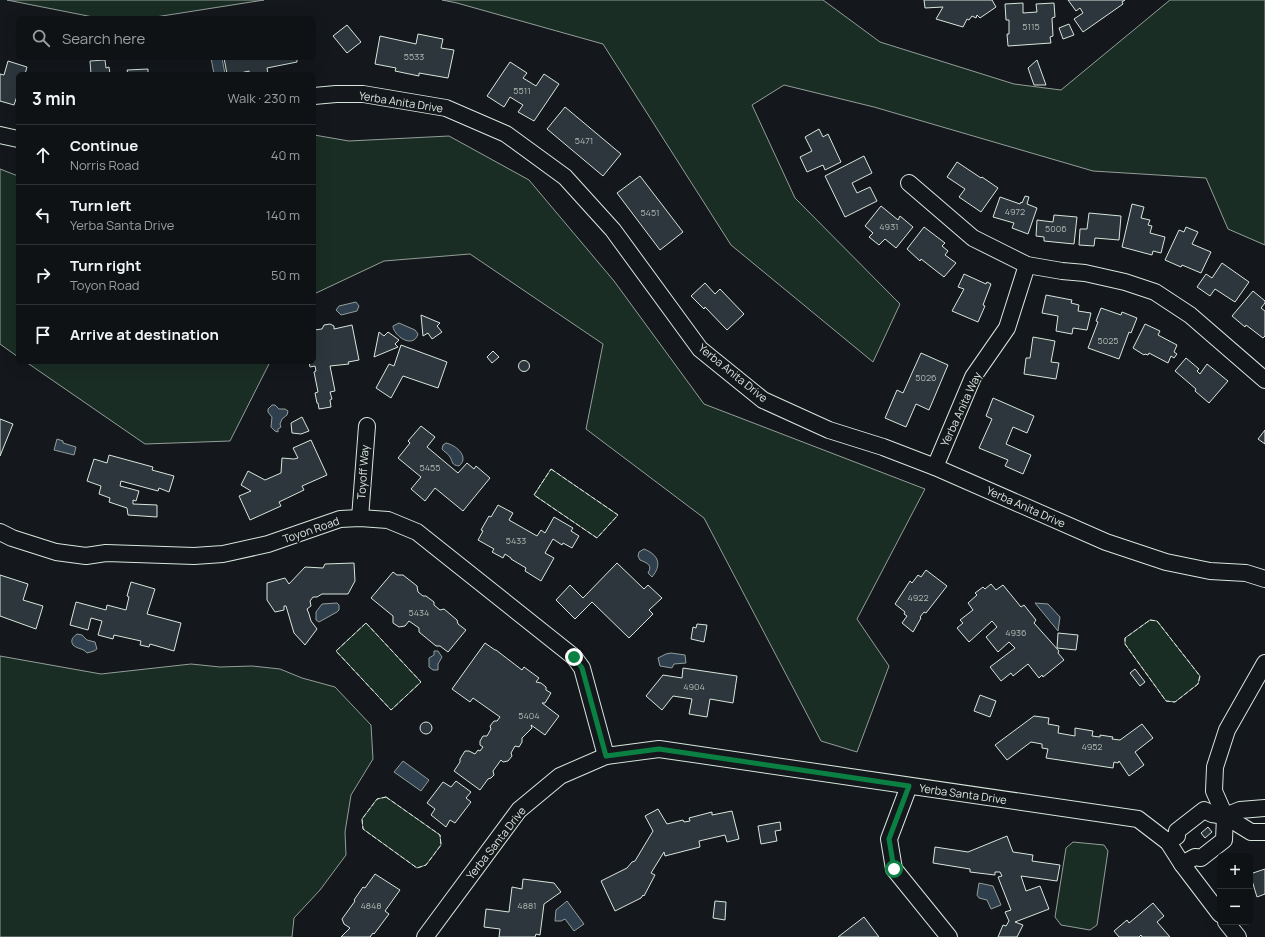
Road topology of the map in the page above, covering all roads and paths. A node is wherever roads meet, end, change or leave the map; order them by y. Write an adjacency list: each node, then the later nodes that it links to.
1 (316, 96): 8 (street, Yerba Anita Drive)
2 (0, 135): 3 (street)
3 (16, 139)
4 (909, 184): 5 (street)
5 (1026, 265): 6 (street); 8 (street, Yerba Anita Way)
6 (1265, 380)
7 (366, 426): 9 (street, Toyoff Way)
8 (934, 467): 11 (street, Yerba Anita Drive)
9 (360, 518): 10 (street, Toyon Road); 13 (street, Toyon Road)
10 (0, 532)
11 (1265, 579)
12 (1265, 663): 16 (street)
13 (606, 756): 14 (street, Yerba Santa Drive); 22 (street, Yerba Santa Drive)
14 (909, 786): 18 (street, Yerba Santa Drive); 23 (street)
15 (1265, 808): 16 (street)
16 (1220, 820): 17 (street); 18 (street); 19 (street)
17 (1265, 832)
18 (1173, 839): 19 (street)
19 (1188, 861): 20 (street)
20 (1217, 909)
21 (1228, 925): 24 (street)
22 (425, 937)
23 (949, 937)
24 (1238, 937)

